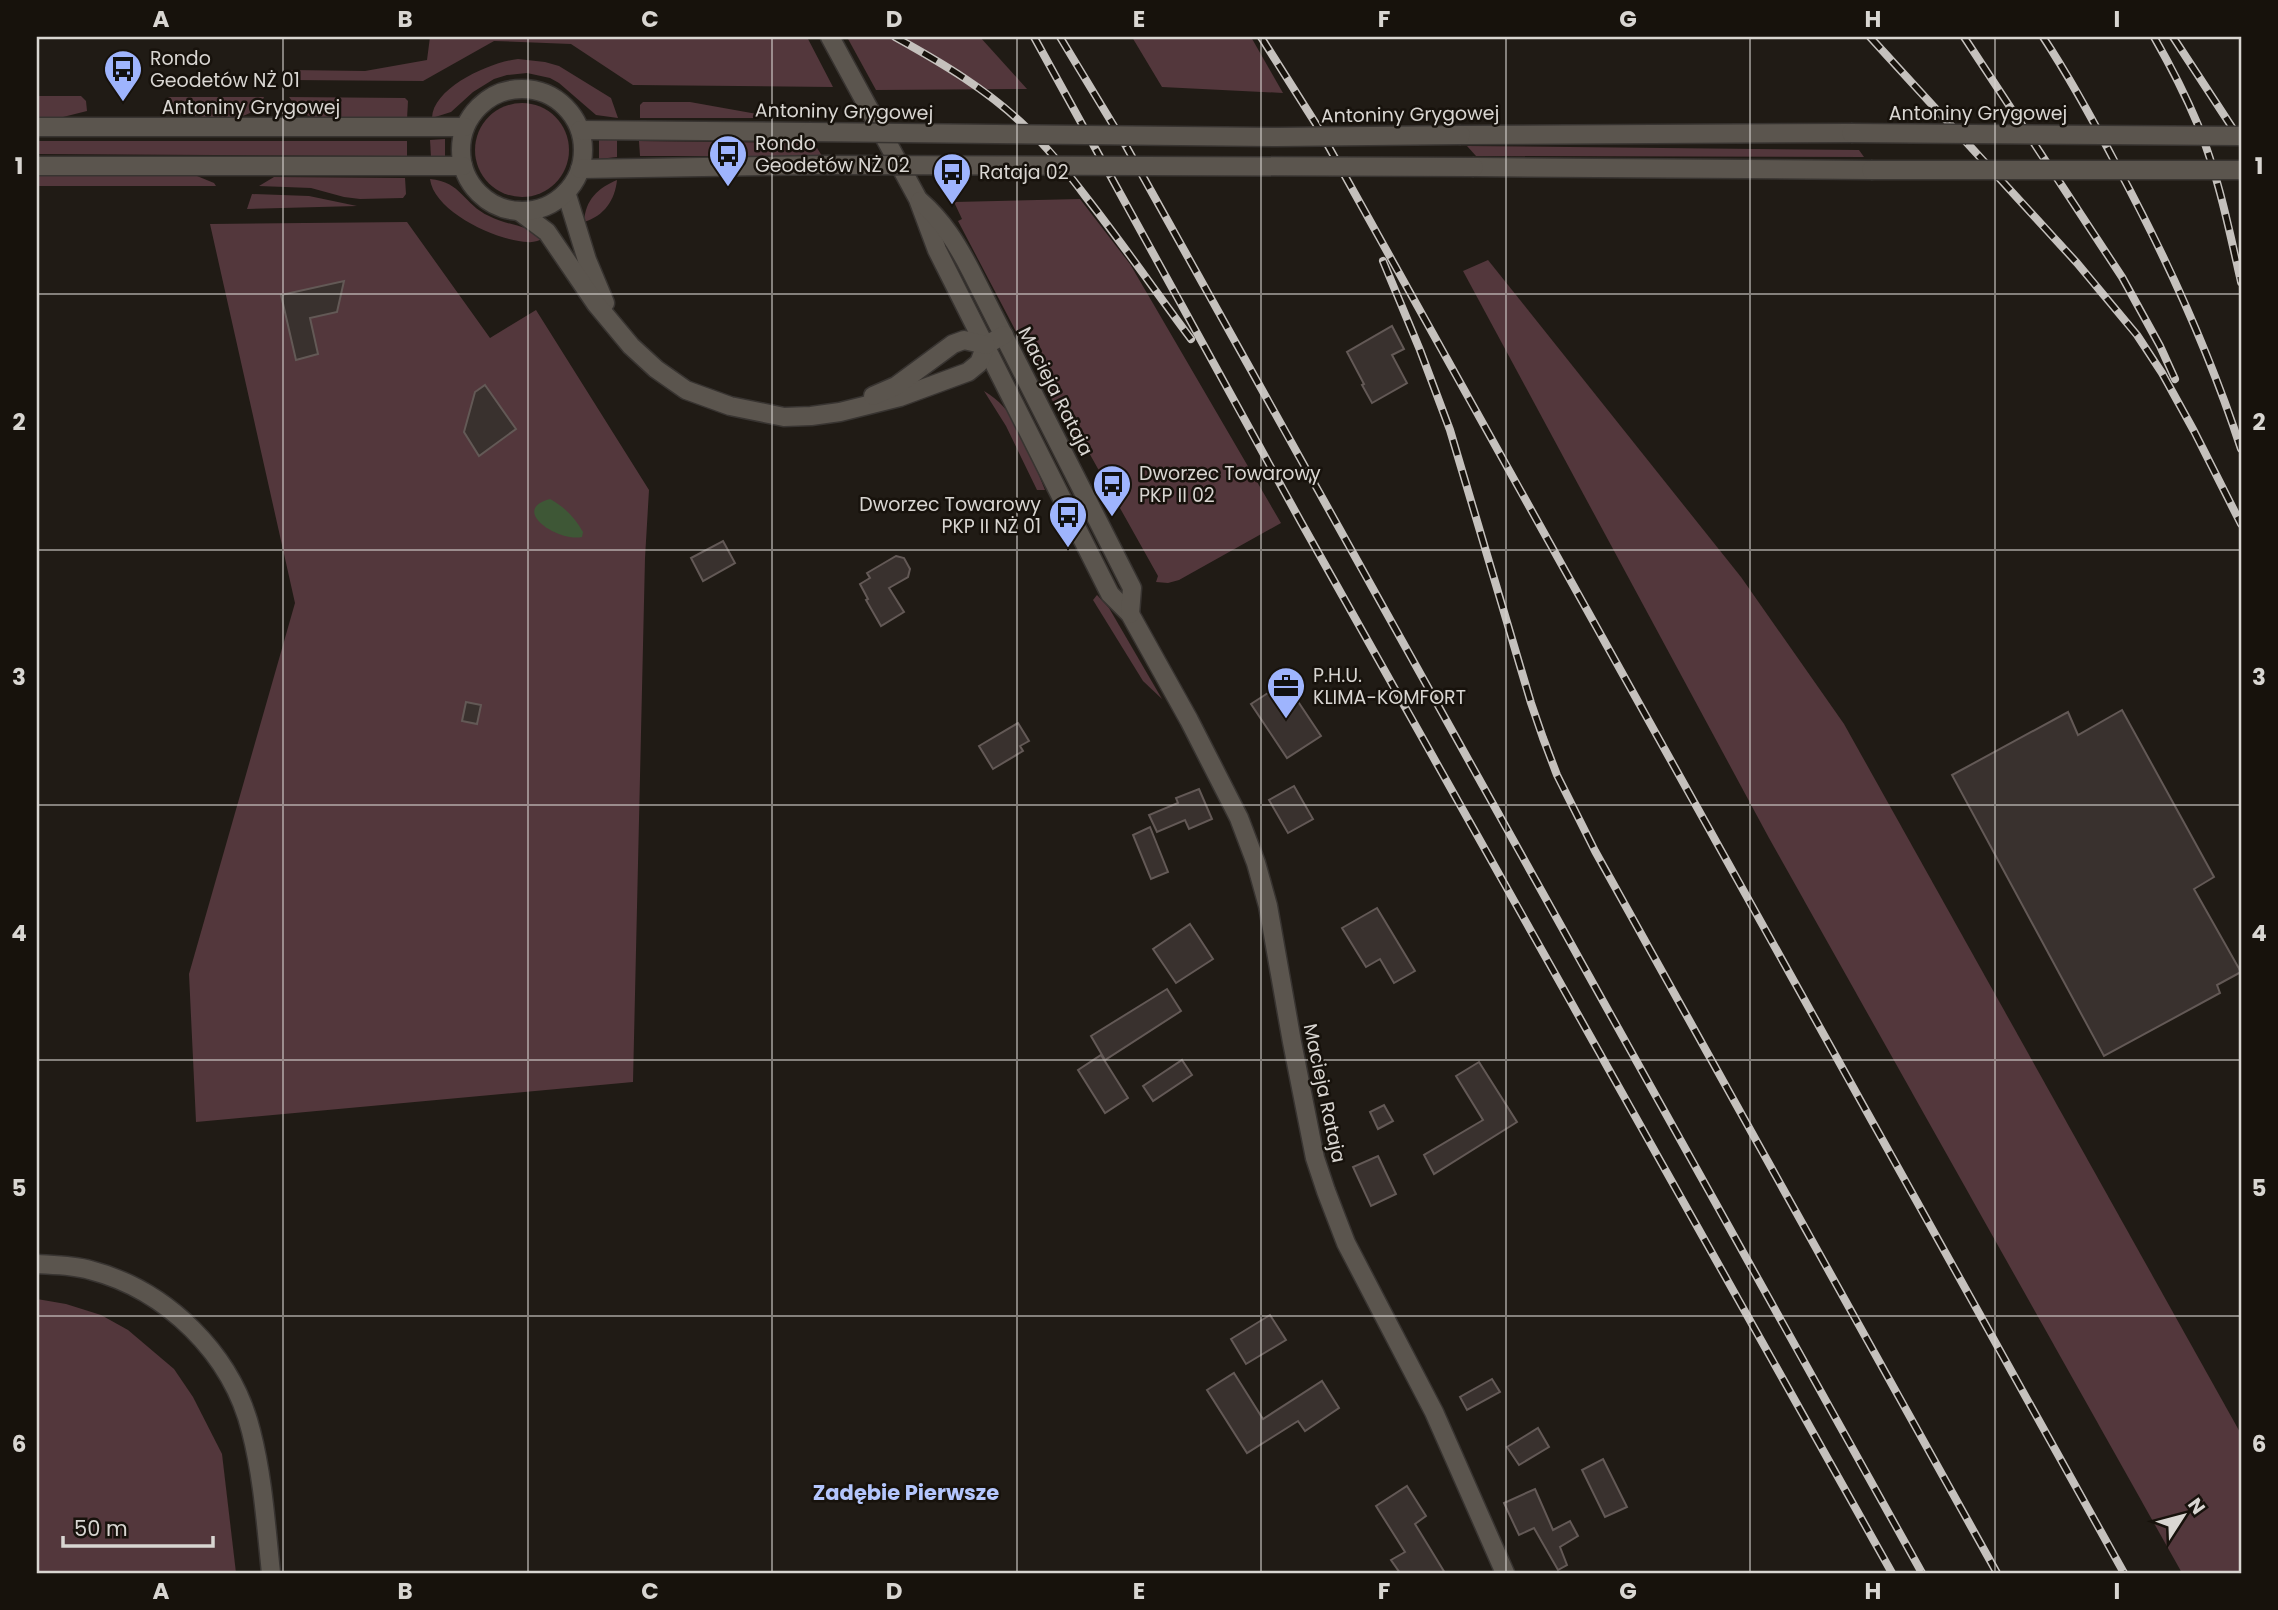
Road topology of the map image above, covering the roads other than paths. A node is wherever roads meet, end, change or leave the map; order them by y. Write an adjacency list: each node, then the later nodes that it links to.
1 (830, 37): 11 (street, Macieja Rataja)
2 (37, 127): 3 (street, Antoniny Grygowej)
3 (465, 127): 4 (street); 7 (street)
4 (580, 130): 5 (street, Antoniny Grygowej, bridge); 8 (street)
5 (2241, 136)
6 (37, 166): 7 (street)
7 (463, 166): 12 (street)
8 (580, 169): 9 (street, bridge); 10 (street)
9 (2241, 170)
10 (566, 192): 12 (street); 13 (street)
11 (918, 199): 14 (street, Macieja Rataja); 15 (street, Macieja Rataja)
12 (519, 211): 13 (street)
13 (617, 329): 16 (street)
14 (1004, 335): 15 (street); 17 (street, Macieja Rataja)
15 (986, 345): 16 (street); 16 (street); 17 (street, Macieja Rataja)
16 (840, 412)
17 (1130, 614): 20 (street, Macieja Rataja)
18 (37, 1264): 19 (street)
19 (271, 1573)
20 (1505, 1573)

